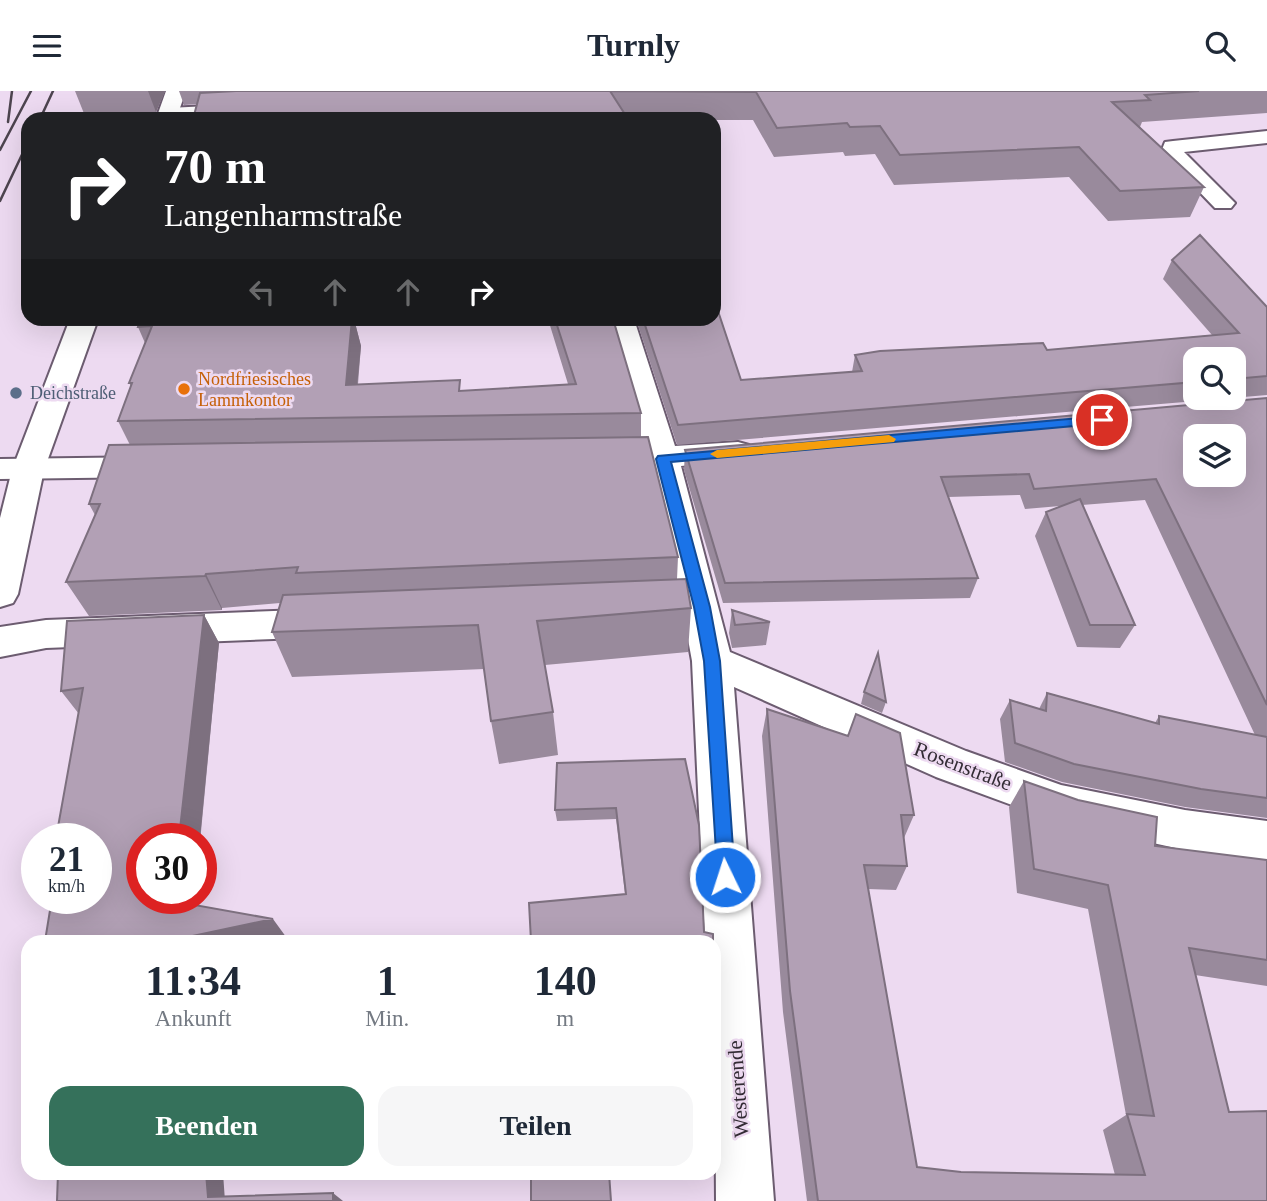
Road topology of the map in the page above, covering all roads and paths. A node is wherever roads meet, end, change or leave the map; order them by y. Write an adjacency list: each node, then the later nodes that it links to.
1 (176, 91): 3 (street)
2 (273, 109): 4 (street)
3 (170, 112)
4 (234, 112)
5 (1267, 137): 6 (street)
6 (1223, 202)
7 (81, 326): 13 (street)
8 (622, 326): 10 (street, Westerende)
9 (773, 449): 10 (street)
10 (663, 459): 11 (street); 15 (street, Westerende)
11 (580, 460)
12 (191, 467): 13 (street)
13 (14, 470): 14 (street)
14 (0, 594)
15 (702, 607): 16 (street); 19 (street, Westerende)
16 (660, 609)
17 (353, 622): 18 (street)
18 (0, 642)
19 (712, 661): 20 (street, Rosenstraße); 21 (street, Westerende)
20 (1267, 841)
21 (745, 1201)

